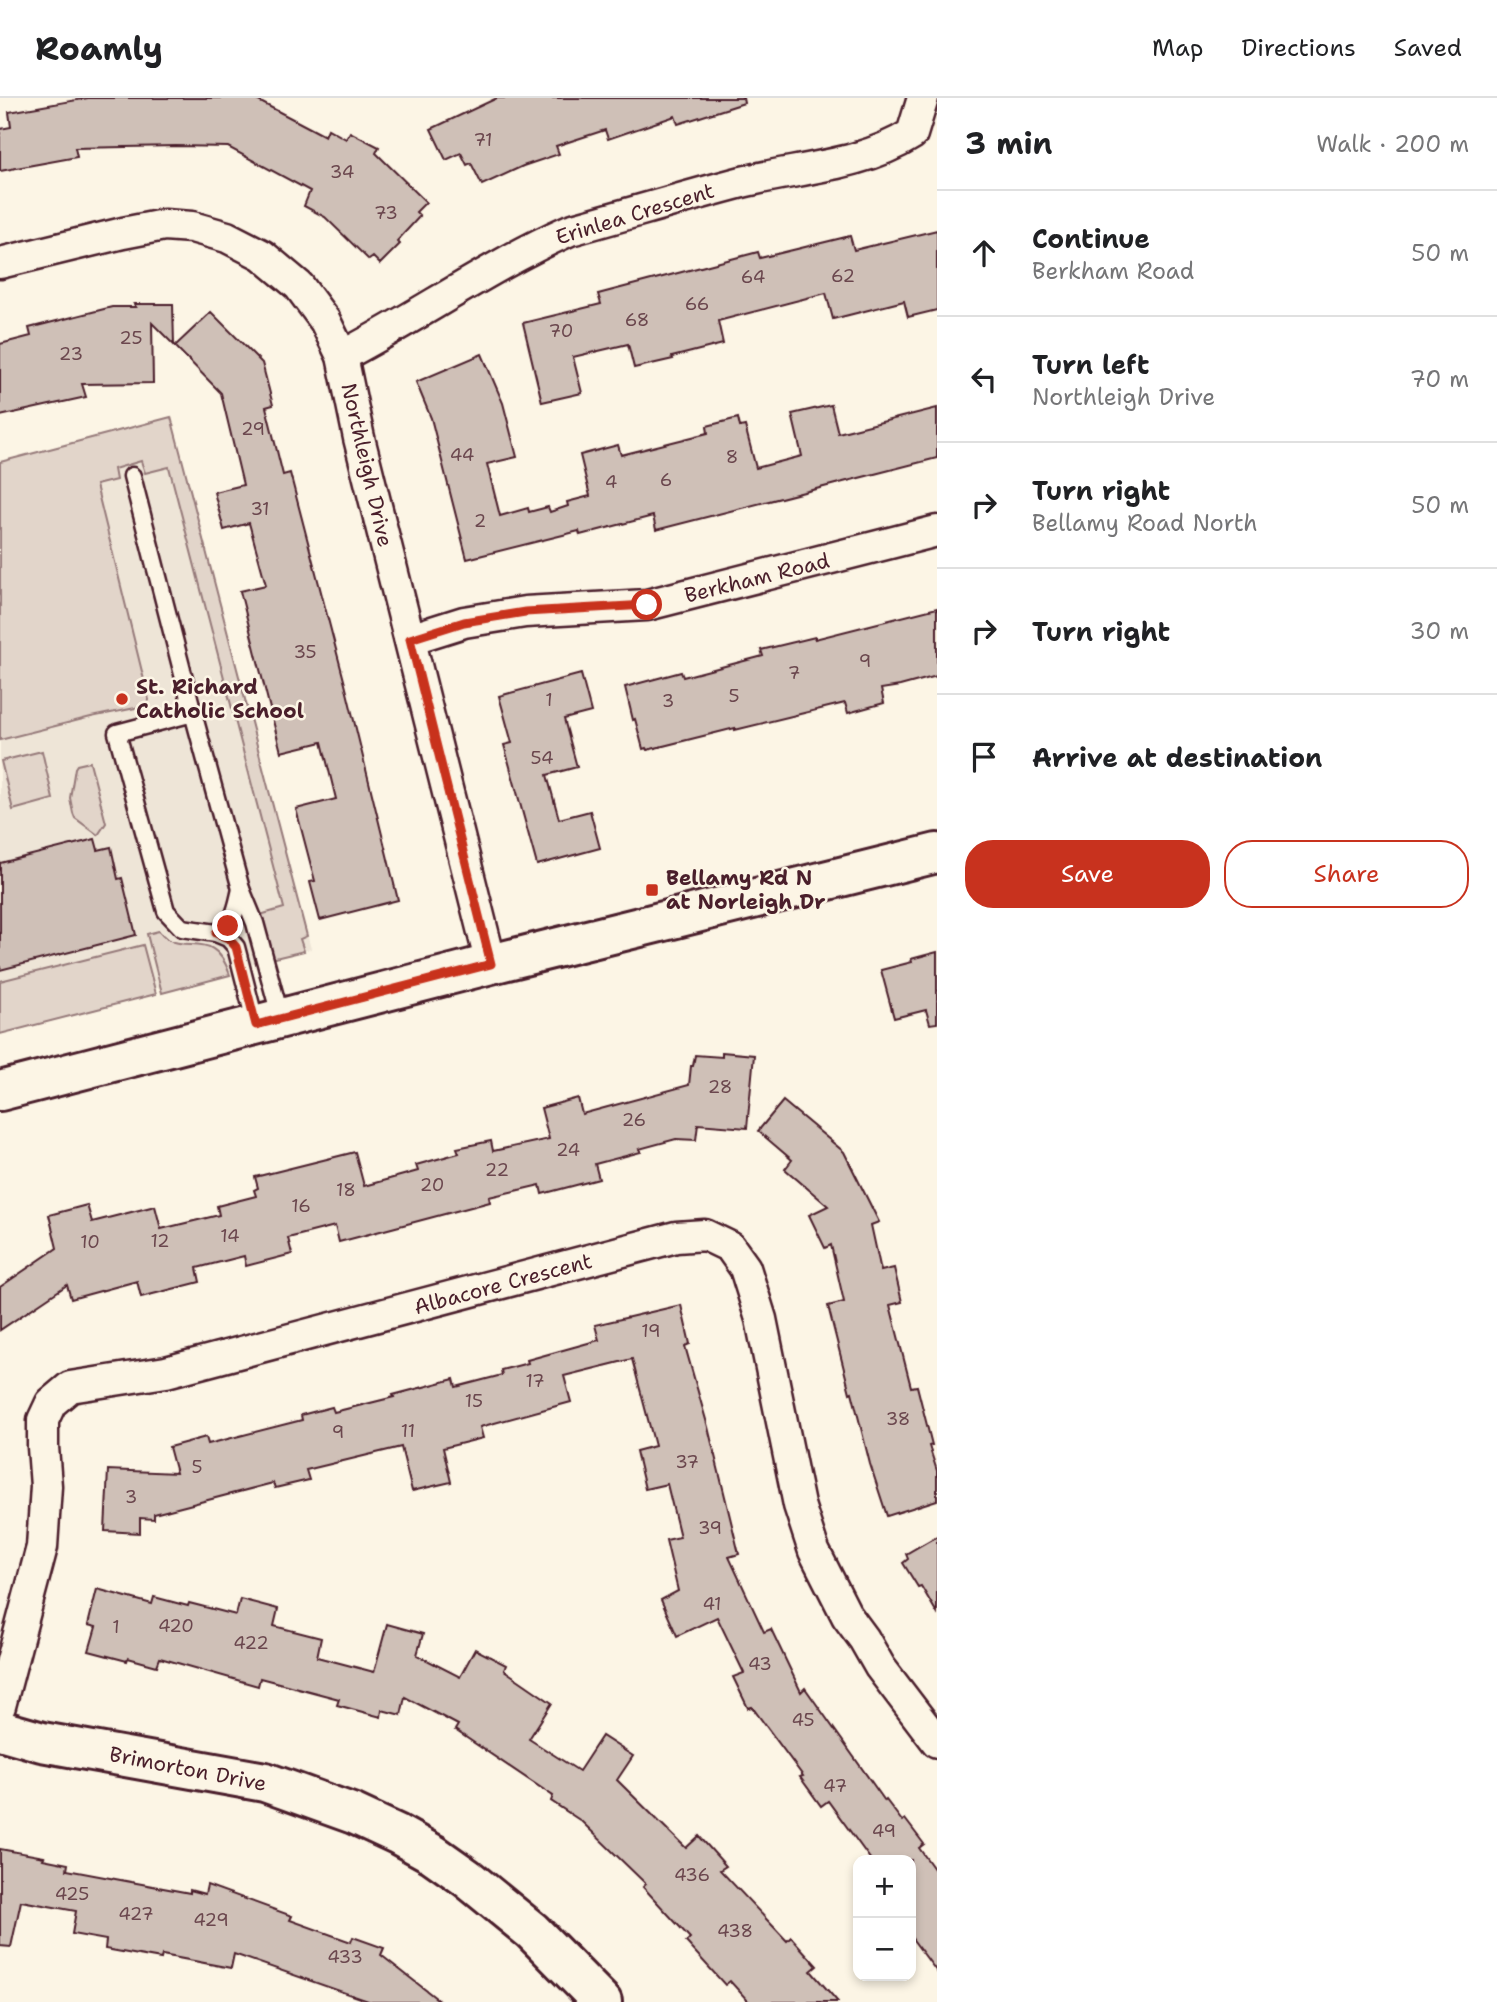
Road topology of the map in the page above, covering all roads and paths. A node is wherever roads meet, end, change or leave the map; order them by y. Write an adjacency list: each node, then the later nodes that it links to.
1 (923, 98): 3 (street, Erinlea Crescent)
2 (0, 263): 3 (street, Northleigh Drive)
3 (342, 356): 6 (street, Northleigh Drive)
4 (131, 476): 7 (lane)
5 (937, 531): 6 (street, Berkham Road)
6 (410, 639): 11 (street, Northleigh Drive)
7 (193, 713): 9 (lane); 10 (lane)
8 (937, 853): 11 (street)
9 (241, 889): 10 (lane); 12 (lane)
10 (216, 933): 12 (lane)
11 (491, 964): 12 (street)
12 (269, 1022): 13 (street)
13 (0, 1091)
14 (0, 1706): 16 (street, Albacore Crescent)
15 (0, 1730): 17 (street, Brimorton Drive)
16 (937, 1742)
17 (602, 2002)

